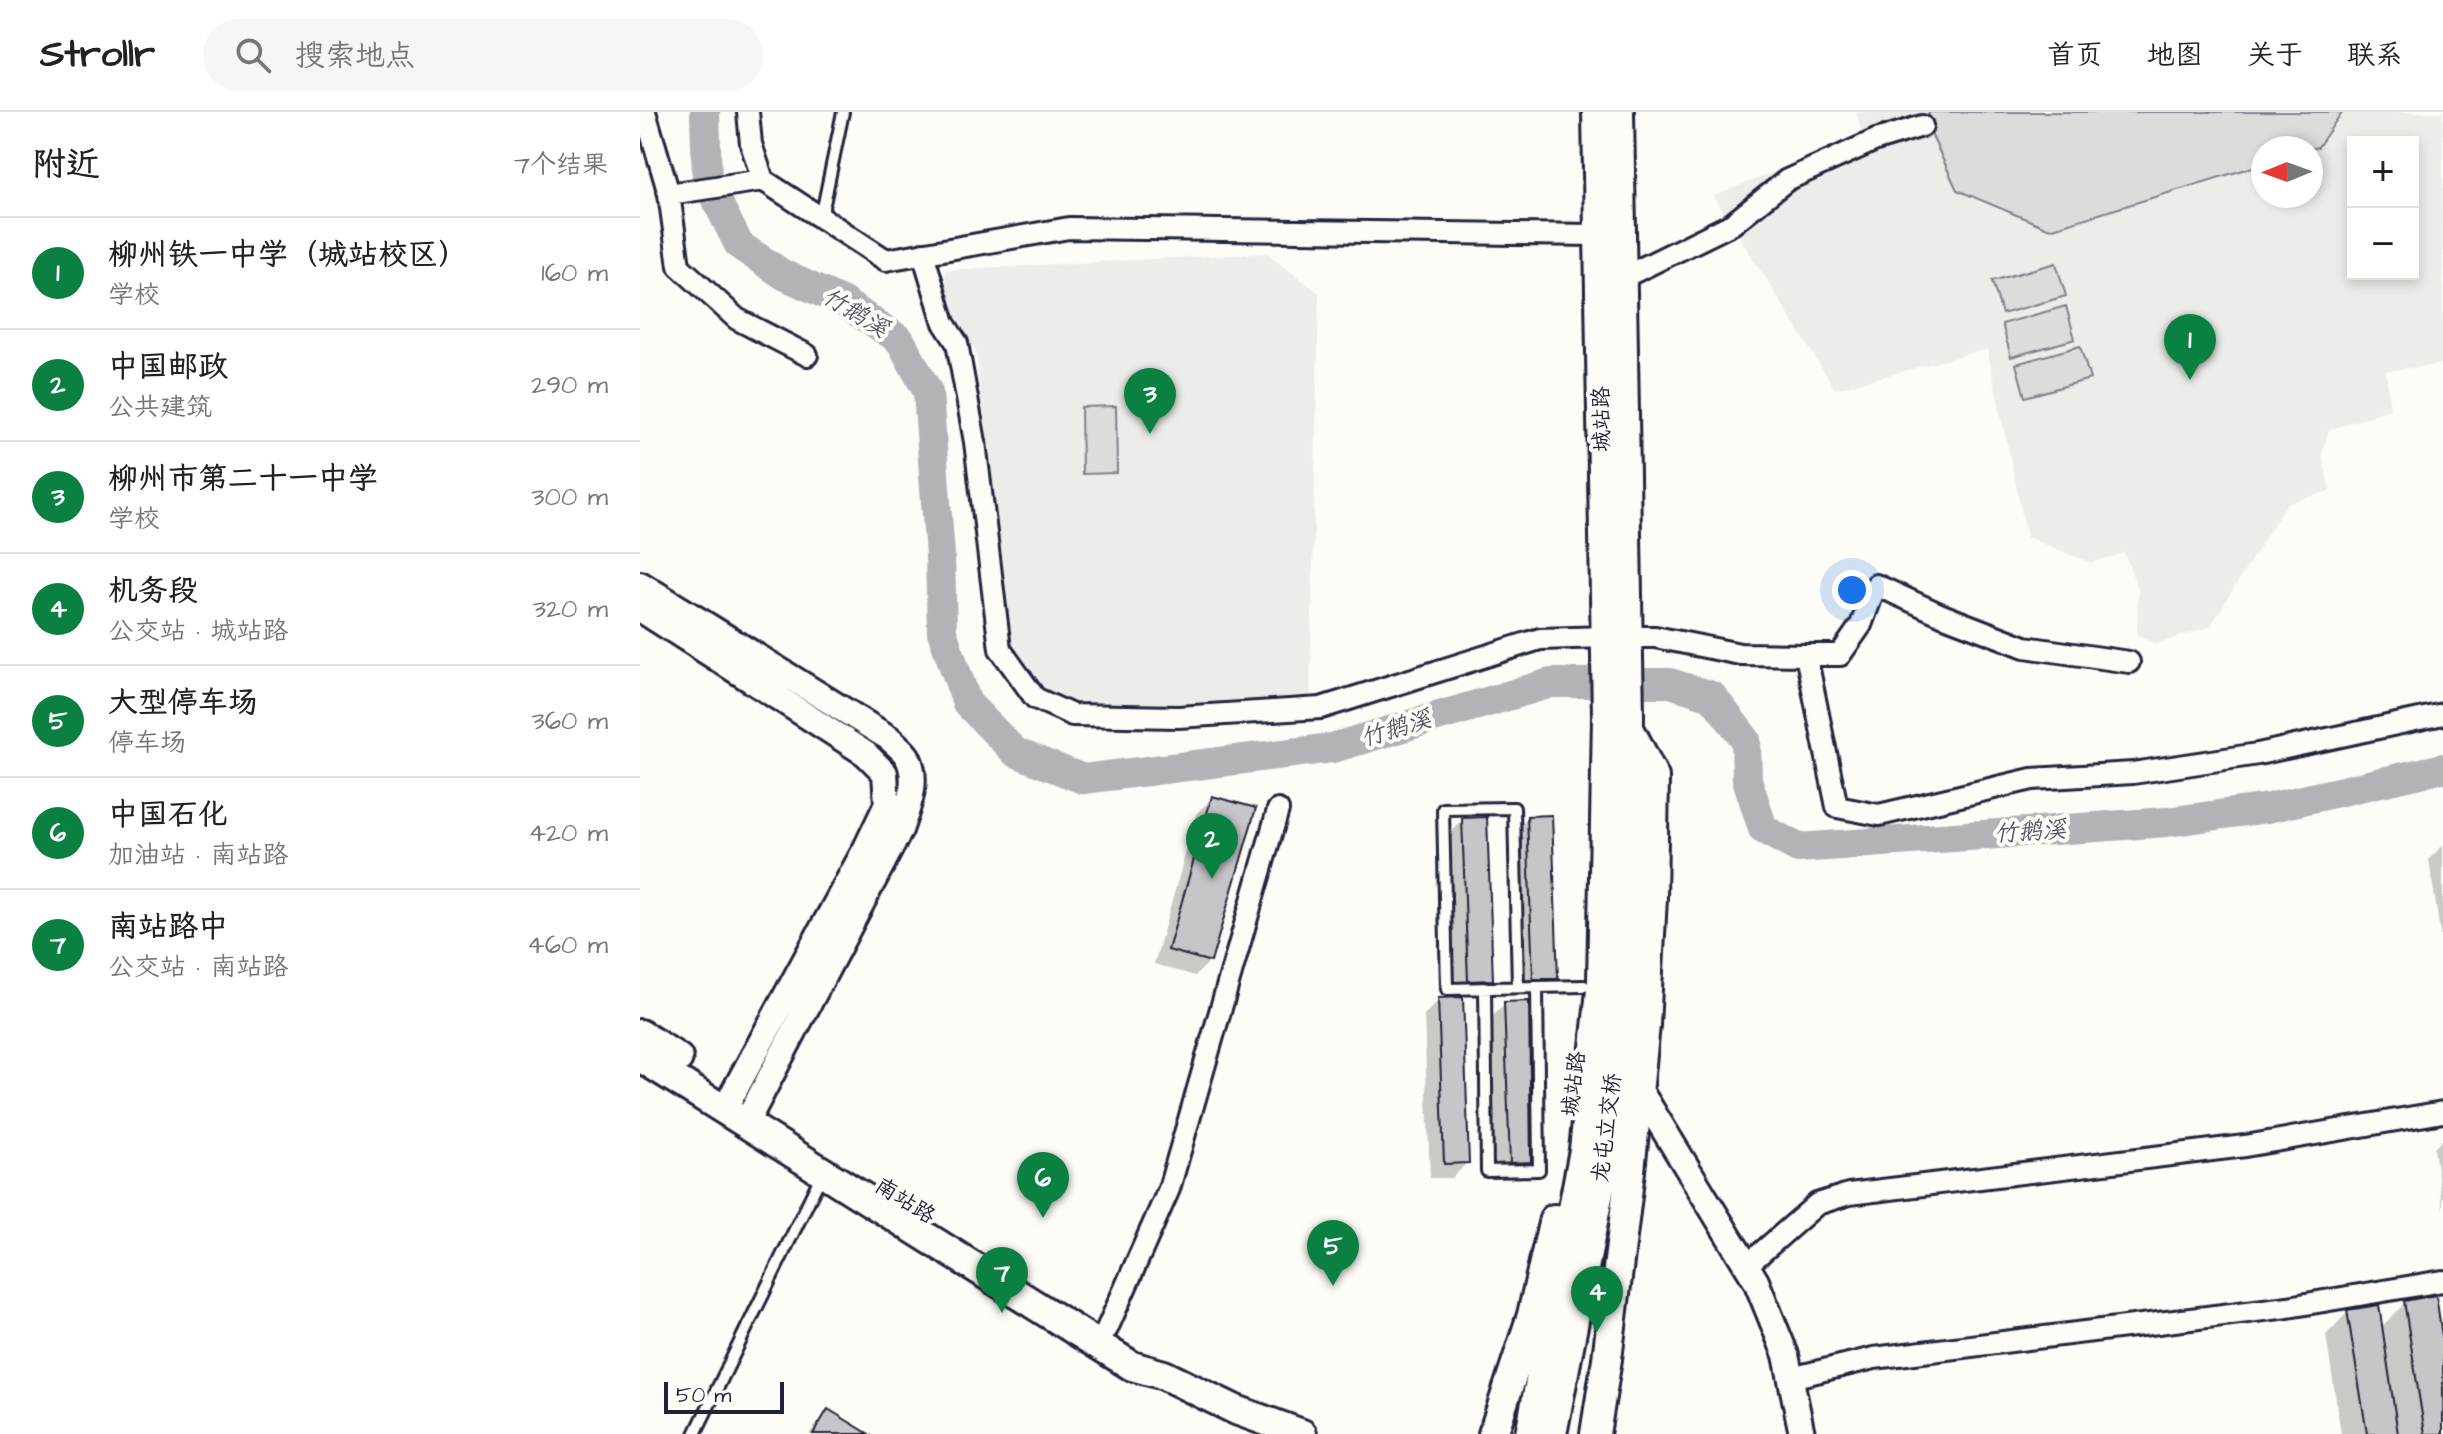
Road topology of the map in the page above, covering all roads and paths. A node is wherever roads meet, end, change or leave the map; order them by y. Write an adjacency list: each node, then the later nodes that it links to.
1 (645, 112): 8 (street)
2 (748, 112): 7 (street)
3 (843, 112): 9 (lane)
4 (1597, 112): 10 (main road, 城站路)
5 (1619, 112): 12 (main road, 城站路)
6 (1922, 126): 12 (street)
7 (763, 180): 8 (street); 9 (street)
8 (678, 192): 13 (street)
9 (821, 218): 11 (street)
10 (1598, 235): 11 (street); 12 (main road, 城站路)
11 (923, 253): 16 (street)
12 (1610, 279): 16 (main road, 城站路)
13 (807, 355)
14 (640, 584): 30 (street)
15 (640, 609): 30 (street)
16 (1617, 644): 17 (street); 20 (main road, 城站路)
17 (1806, 655): 18 (street); 19 (street)
18 (2129, 662)
19 (2443, 714)
20 (1618, 721): 22 (main road, 城站路); 23 (main road, 城站路); 29 (main road, 城站路)
21 (1278, 810): 35 (street)
22 (1618, 822): 41 (main road, 龙屯立交桥); 42 (main road, 龙屯立交桥)
23 (1584, 986): 25 (lane); 40 (main road, 城站路)
24 (1518, 987): 25 (lane); 26 (lane); 26 (lane)
25 (1537, 987): 26 (lane)
26 (1485, 988)
27 (640, 1034): 30 (main road, 南站路)
28 (640, 1057): 30 (main road, 南站路)
29 (1639, 1089): 33 (street); 43 (main road, 城站路)
30 (739, 1108): 32 (main road, 南站路); 35 (main road, 南站路)
31 (2443, 1112): 33 (street)
32 (823, 1172): 36 (main road, 南站路); 38 (lane)
33 (1746, 1266): 37 (street)
34 (2443, 1281): 37 (street)
35 (1107, 1329): 36 (main road, 南站路)
36 (1164, 1375): 39 (main road, 南站路)
37 (1791, 1378): 44 (street)
38 (695, 1434)
39 (1302, 1434)
40 (1493, 1434)
41 (1530, 1434)
42 (1552, 1434)
43 (1595, 1434)
44 (1802, 1434)

